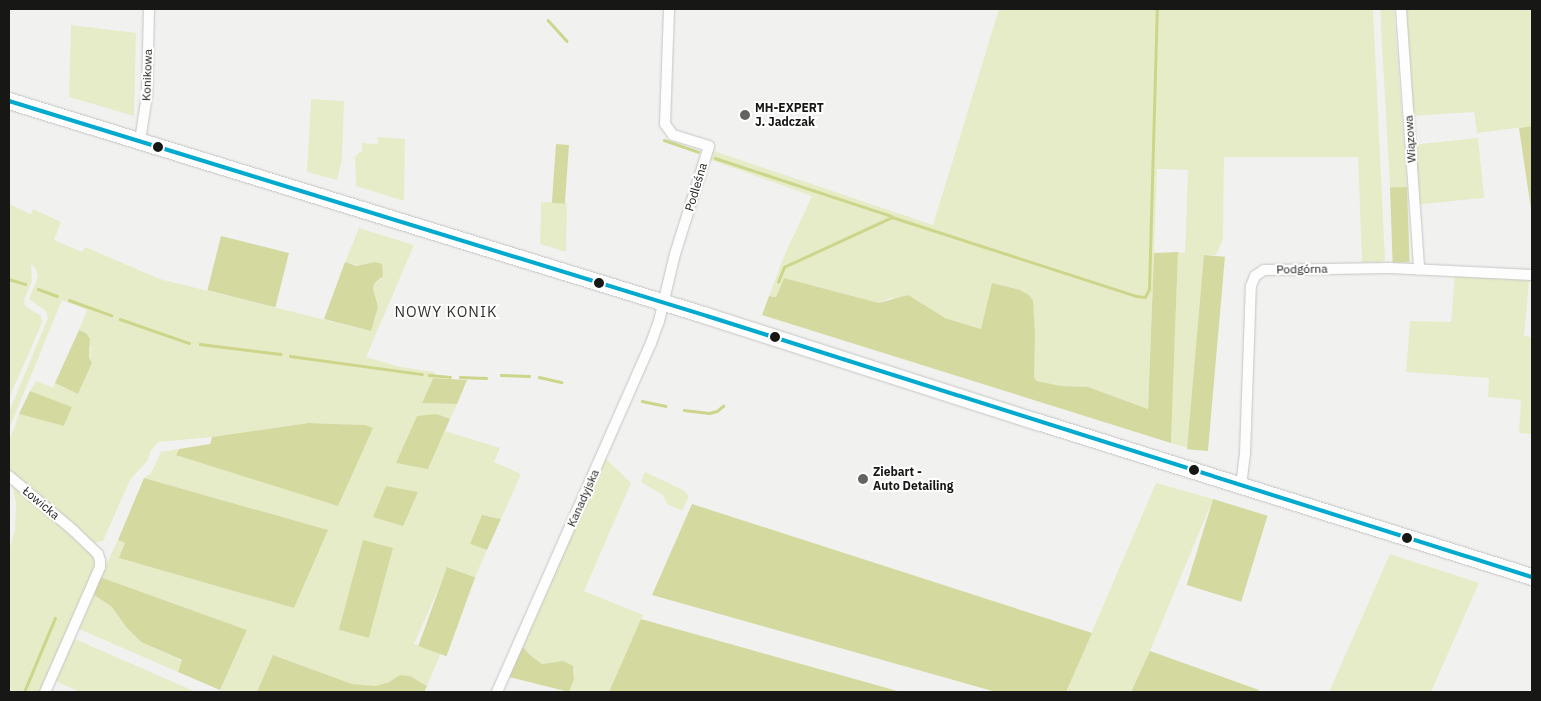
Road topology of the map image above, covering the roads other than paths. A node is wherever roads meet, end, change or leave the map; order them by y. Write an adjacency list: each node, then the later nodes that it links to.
1 (149, 9): 5 (street, Konikowa)
2 (669, 9): 8 (street, Podleśna)
3 (1401, 9): 6 (street, Wiązowa)
4 (9, 102): 5 (main road)
5 (140, 141): 8 (main road)
6 (1419, 269): 7 (street, Podgórna); 10 (street, Podgórna)
7 (1532, 275)
8 (664, 302): 10 (main road); 13 (street, Kanadyjska)
9 (9, 476): 12 (street, Łowicka)
10 (1241, 486): 11 (main road)
11 (1532, 577)
12 (45, 692)
13 (497, 692)

